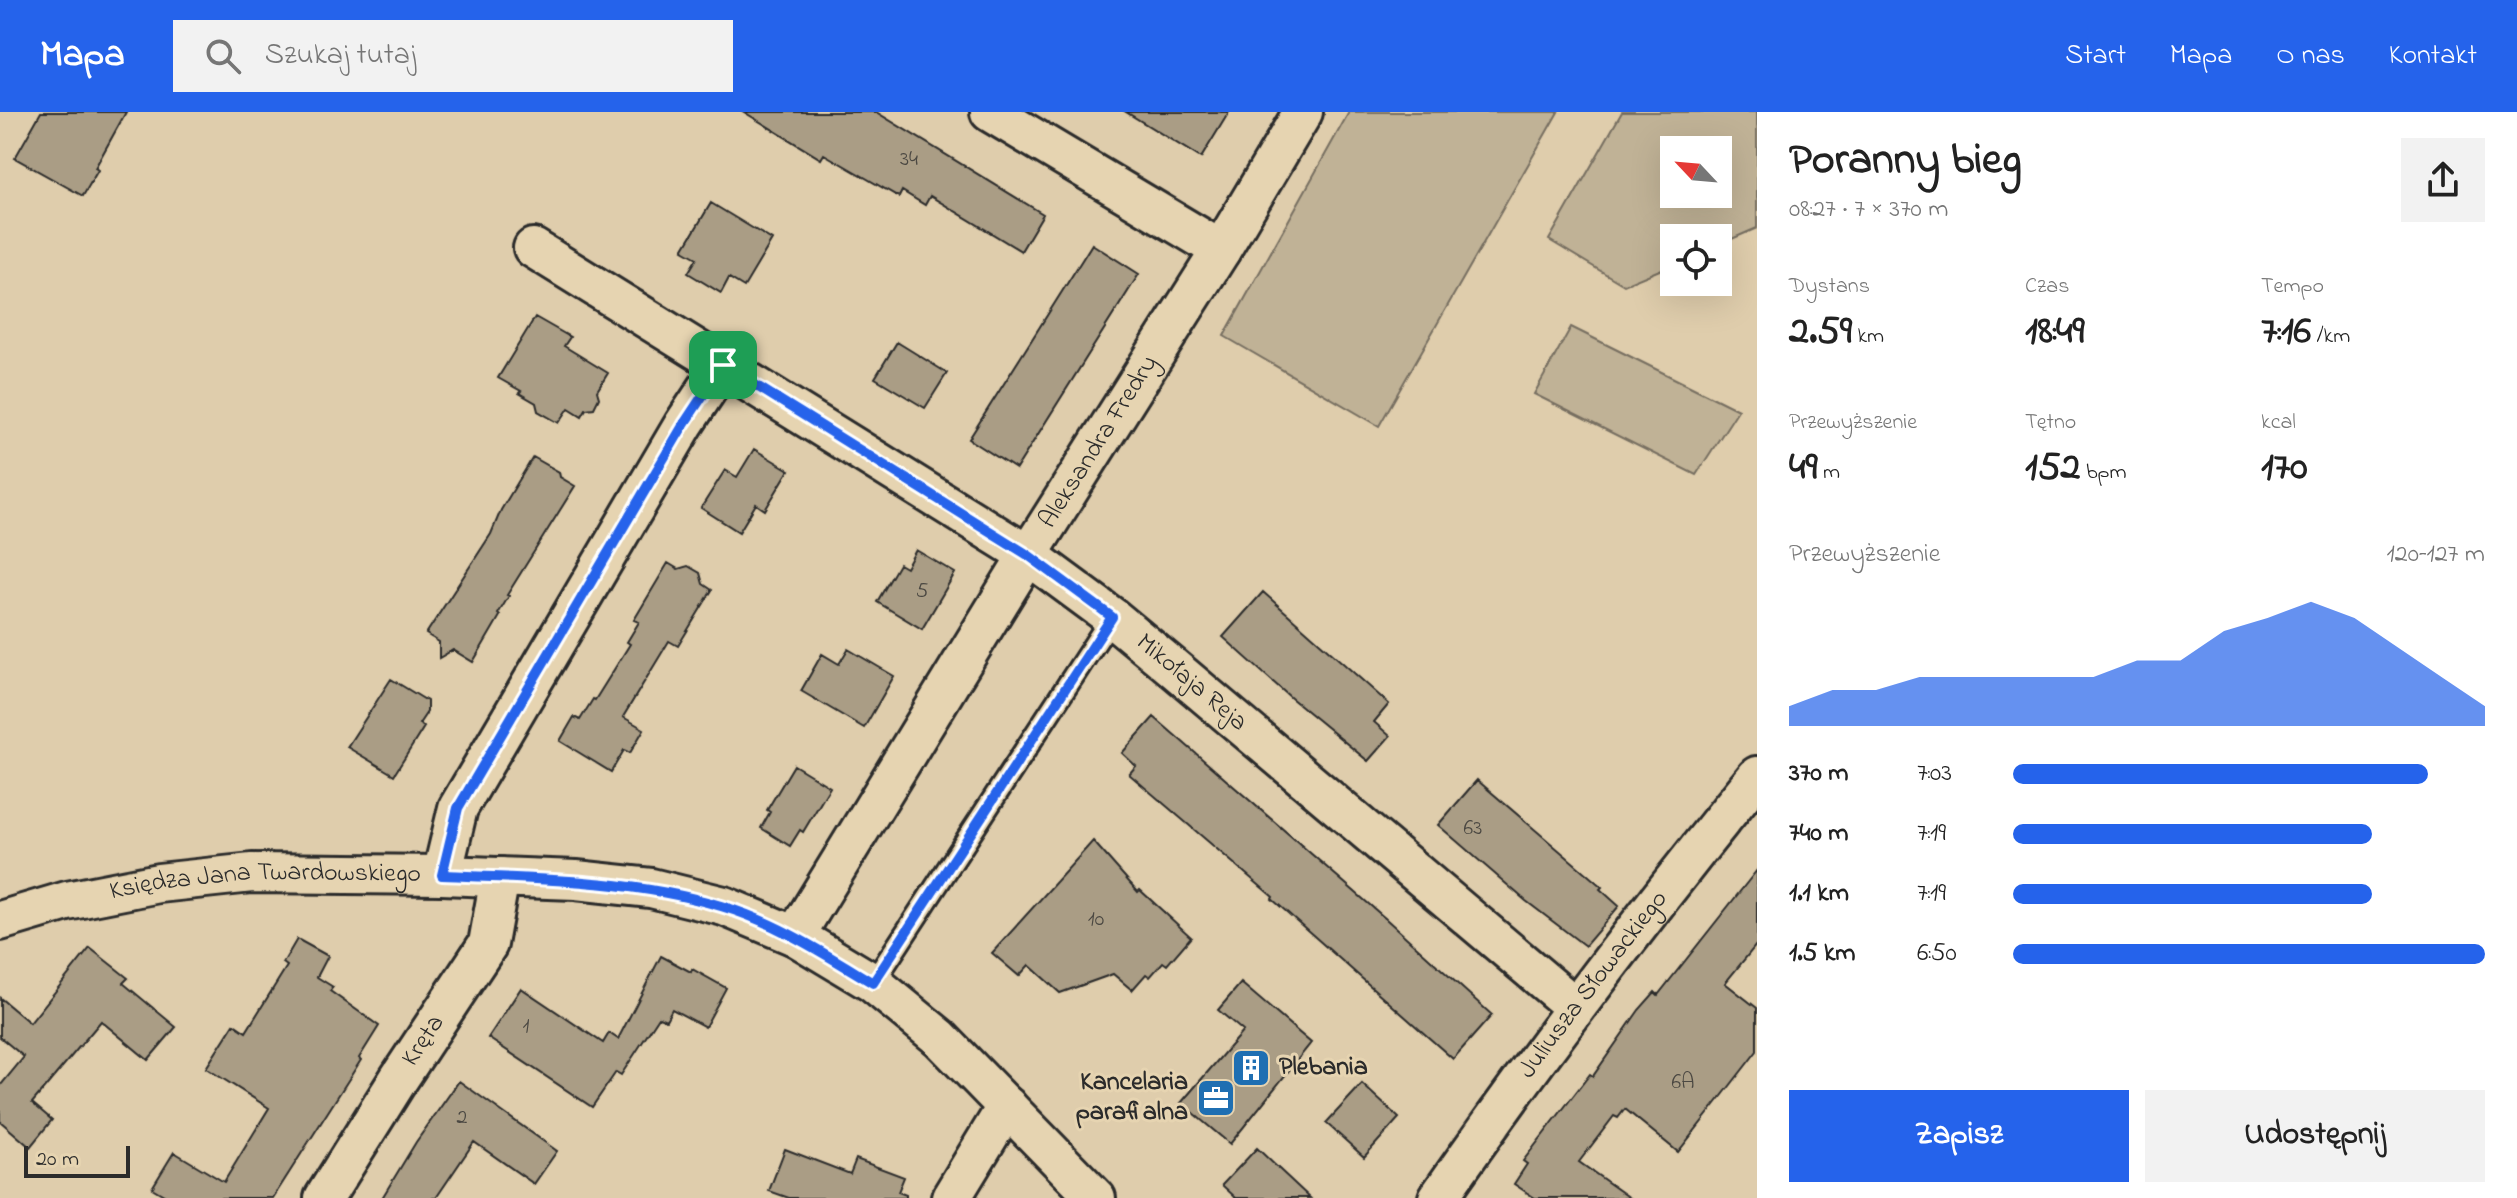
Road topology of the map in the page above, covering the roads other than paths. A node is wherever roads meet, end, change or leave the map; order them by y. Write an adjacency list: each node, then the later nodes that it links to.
1 (990, 112): 4 (street)
2 (1303, 112): 4 (street, Aleksandra Fredry)
3 (533, 248): 5 (street, Mikołaja Reja)
4 (1221, 250): 6 (street, Aleksandra Fredry)
5 (723, 365): 6 (street, Mikołaja Reja); 9 (street)
6 (1028, 555): 7 (street, Mikołaja Reja); 12 (street, Aleksandra Fredry)
7 (1112, 617): 13 (lane); 14 (street, Mikołaja Reja)
8 (1757, 776): 14 (street, Juliusza Słowackiego)
9 (442, 875): 10 (street, Księdza Jana Twardowskiego); 11 (street, Księdza Jana Twardowskiego)
10 (500, 877): 12 (street, Księdza Jana Twardowskiego); 16 (street, Kręta)
11 (0, 921)
12 (795, 936): 13 (street, Księdza Jana Twardowskiego)
13 (873, 983): 15 (street, Księdza Jana Twardowskiego)
14 (1575, 1007): 19 (street, Juliusza Słowackiego)
15 (1007, 1106): 17 (street); 18 (street, Księdza Jana Twardowskiego)
16 (324, 1198)
17 (951, 1198)
18 (1096, 1198)
19 (1438, 1198)

